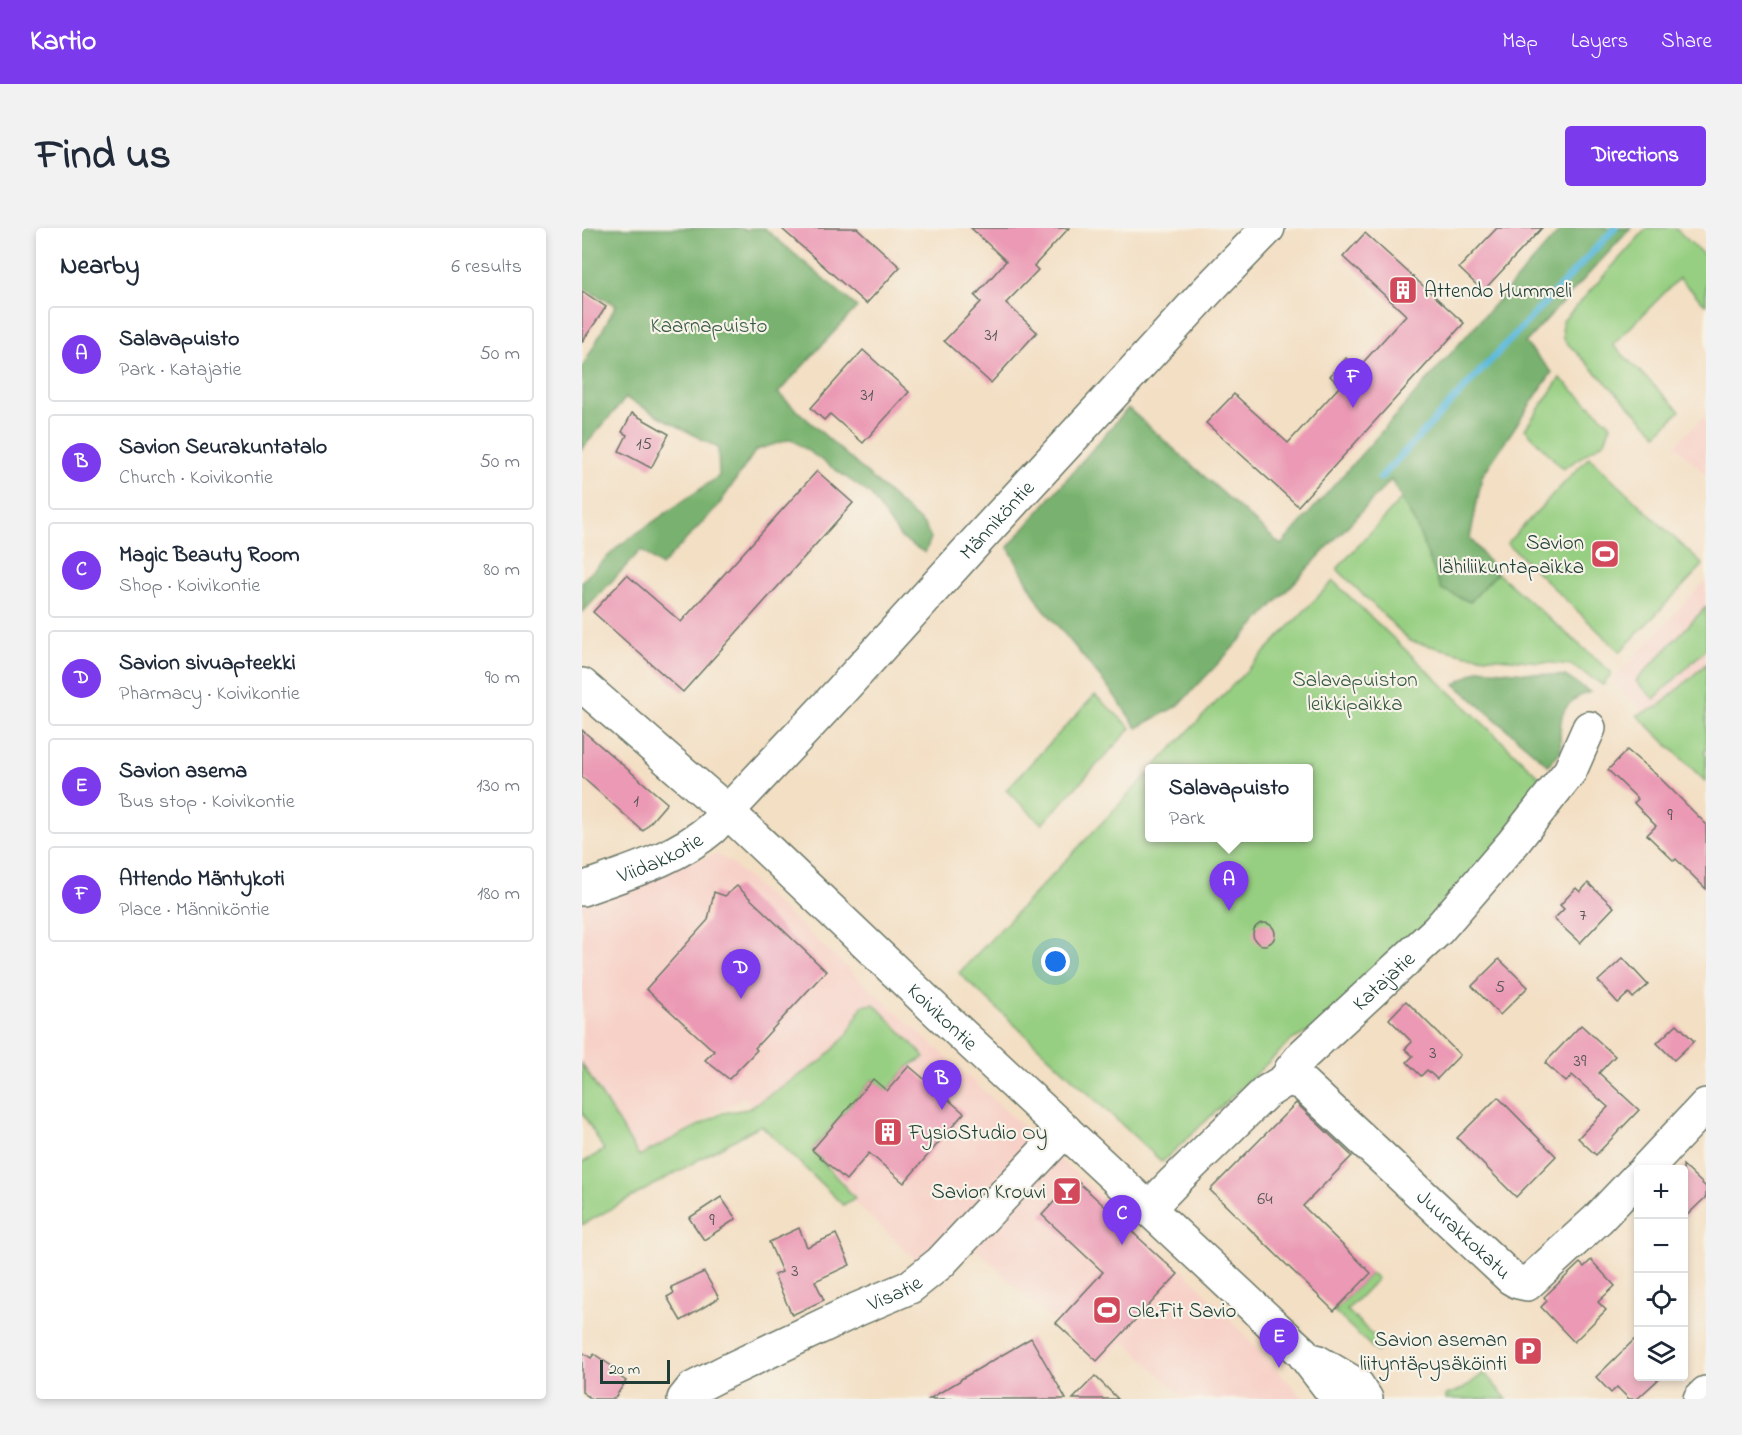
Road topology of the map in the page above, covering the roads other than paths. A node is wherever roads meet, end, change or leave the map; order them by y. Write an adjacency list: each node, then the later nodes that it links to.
1 (1268, 228): 4 (street, Männiköntie)
2 (582, 685): 4 (street, Koivikontie)
3 (1589, 728): 6 (street, Katajatie)
4 (728, 812): 5 (street, Viidakkotie); 8 (street, Koivikontie)
5 (582, 889)
6 (1287, 1079): 10 (street, Juurakkokatu); 11 (street, Katajatie)
7 (1701, 1123): 9 (street)
8 (1065, 1130): 11 (street, Koivikontie); 14 (street, Visatie)
9 (1652, 1165)
10 (1634, 1181)
11 (1149, 1208): 12 (street, Koivikontie)
12 (1302, 1352): 15 (street, Koivikontie); 16 (street, Koivikontie)
13 (1706, 1393): 17 (street)
14 (684, 1399)
15 (1338, 1399)
16 (1366, 1399)
17 (1700, 1399)

